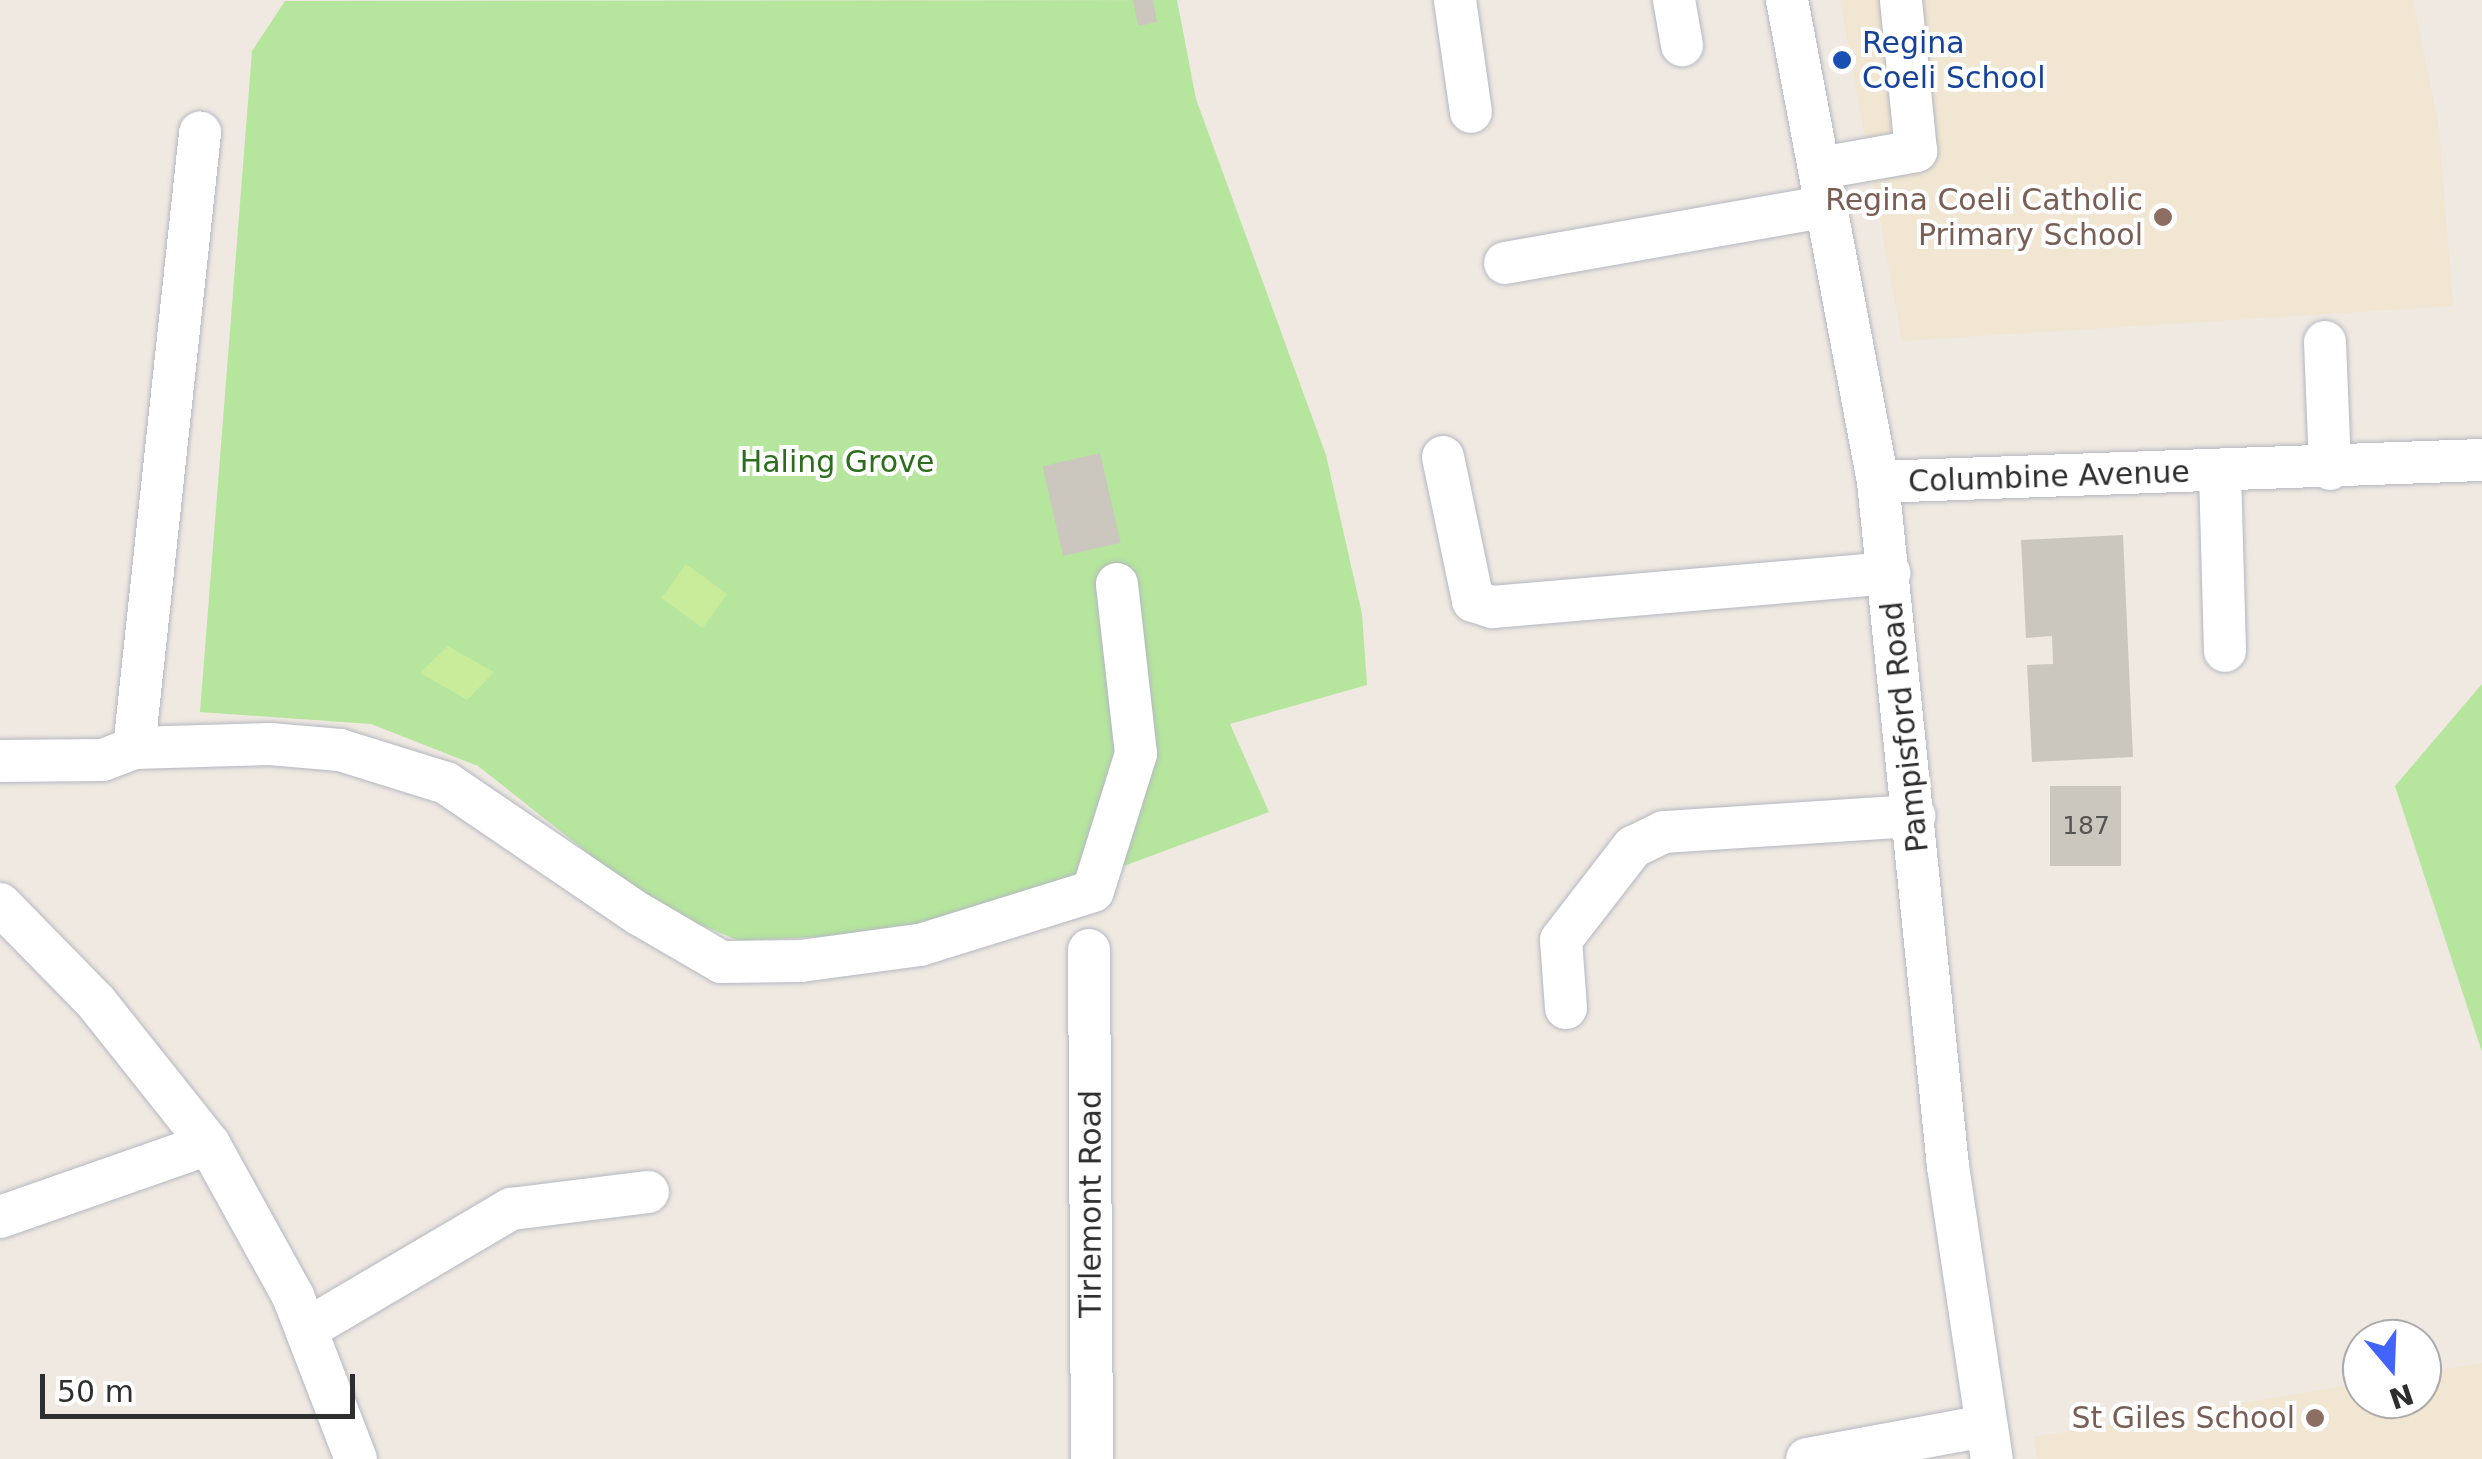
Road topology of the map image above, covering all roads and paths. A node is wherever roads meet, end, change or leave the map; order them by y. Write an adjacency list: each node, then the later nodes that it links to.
1 (1454, 0): 6 (street)
2 (1674, 0): 5 (street)
3 (1788, 0): 8 (street, Pampisford Road)
4 (1901, 0): 8 (street)
5 (1682, 45)
6 (1470, 112)
7 (200, 133): 19 (street)
8 (1824, 187): 9 (street); 15 (street, Pampisford Road)
9 (1505, 263)
10 (2325, 342): 13 (street)
11 (1444, 457): 16 (street)
12 (2482, 460): 13 (street, Columbine Avenue)
13 (2330, 469): 14 (street, Columbine Avenue)
14 (2220, 472): 15 (street, Columbine Avenue); 18 (street, Columbine Avenue)
15 (1878, 482): 16 (street, Pampisford Road)
16 (1890, 573): 21 (street, Pampisford Road)
17 (1117, 584): 19 (street)
18 (2224, 651)
19 (134, 748): 20 (street)
20 (0, 761)
21 (1914, 816): 24 (street); 29 (street, Pampisford Road)
22 (0, 904): 25 (street)
23 (1089, 950): 31 (street, Tirlemont Road)
24 (1566, 1008)
25 (209, 1144): 27 (street); 28 (street)
26 (648, 1192): 28 (street)
27 (0, 1217)
28 (307, 1329): 30 (street)
29 (1989, 1442): 32 (street)
30 (356, 1459)
31 (1092, 1459)
32 (1807, 1459)

